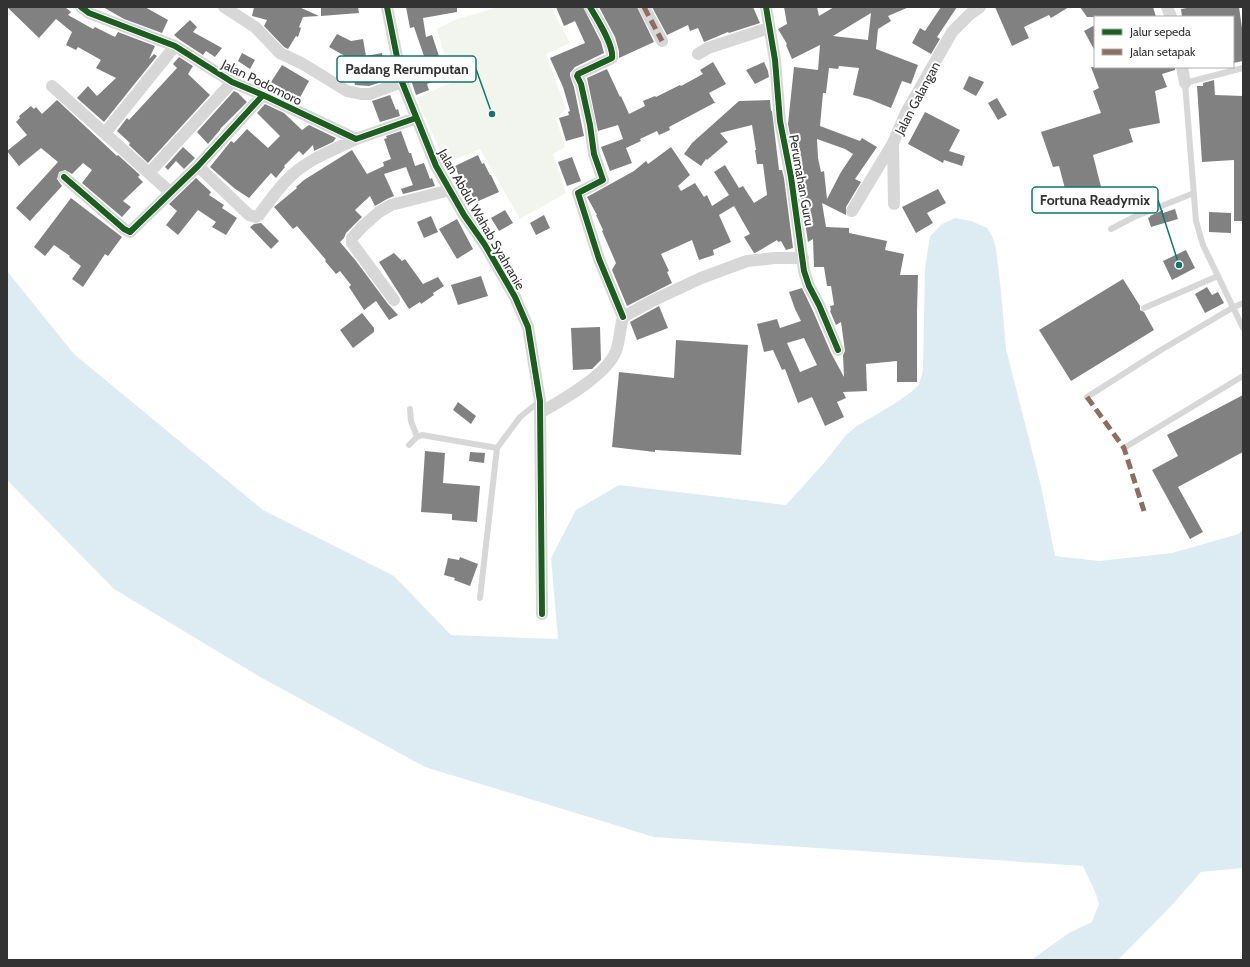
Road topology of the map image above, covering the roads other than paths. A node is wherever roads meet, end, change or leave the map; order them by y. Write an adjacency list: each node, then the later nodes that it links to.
1 (81, 7): 10 (street, Jalan Podomoro)
2 (224, 7): 15 (street)
3 (388, 7): 15 (street, Jalan Abdul Wahab Syahranie)
4 (590, 7): 38 (street)
5 (644, 7): 9 (street)
6 (766, 7): 8 (street, Perumahan Guru)
7 (980, 7): 22 (street, Jalan Galangan)
8 (770, 28): 11 (street); 32 (street, Perumahan Guru)
9 (662, 41)
10 (175, 46): 14 (street, Jalan Podomoro); 20 (street)
11 (698, 54)
12 (1182, 68): 16 (street)
13 (1243, 68): 16 (lane)
14 (232, 82): 18 (street, Jalan Podomoro); 24 (street)
15 (402, 82): 19 (street, Jalan Abdul Wahab Syahranie)
16 (1185, 83): 28 (lane)
17 (52, 86): 20 (street)
18 (263, 95): 21 (street, Jalan Podomoro); 23 (street)
19 (416, 118): 21 (street); 26 (street, Jalan Abdul Wahab Syahranie)
20 (105, 133): 24 (street)
21 (356, 139): 23 (street)
22 (893, 143): 29 (street, Jalan Galangan); 30 (street)
23 (198, 166): 27 (street)
24 (149, 173): 27 (street)
25 (64, 177): 27 (street)
26 (450, 190): 34 (street); 43 (street, Jalan Abdul Wahab Syahranie)
27 (170, 192)
28 (1194, 193): 31 (lane); 33 (lane)
29 (894, 204)
30 (852, 211)
31 (1111, 229)
32 (803, 258): 38 (street); 40 (street, Perumahan Guru)
33 (1218, 276): 36 (lane); 37 (lane)
34 (394, 300)
35 (1243, 303): 37 (lane)
36 (1144, 308)
37 (1232, 308): 39 (lane); 42 (lane)
38 (622, 317): 45 (street)
39 (1243, 328)
40 (838, 350)
41 (1243, 376): 49 (lane)
42 (1087, 397)
43 (540, 401): 45 (street, Jalan Abdul Wahab Syahranie); 48 (lane)
44 (410, 409): 46 (lane)
45 (540, 413): 51 (street, Jalan Abdul Wahab Syahranie)
46 (417, 437): 47 (lane); 48 (lane)
47 (409, 445)
48 (497, 448): 50 (lane)
49 (1124, 448)
50 (480, 598)
51 (542, 614)

